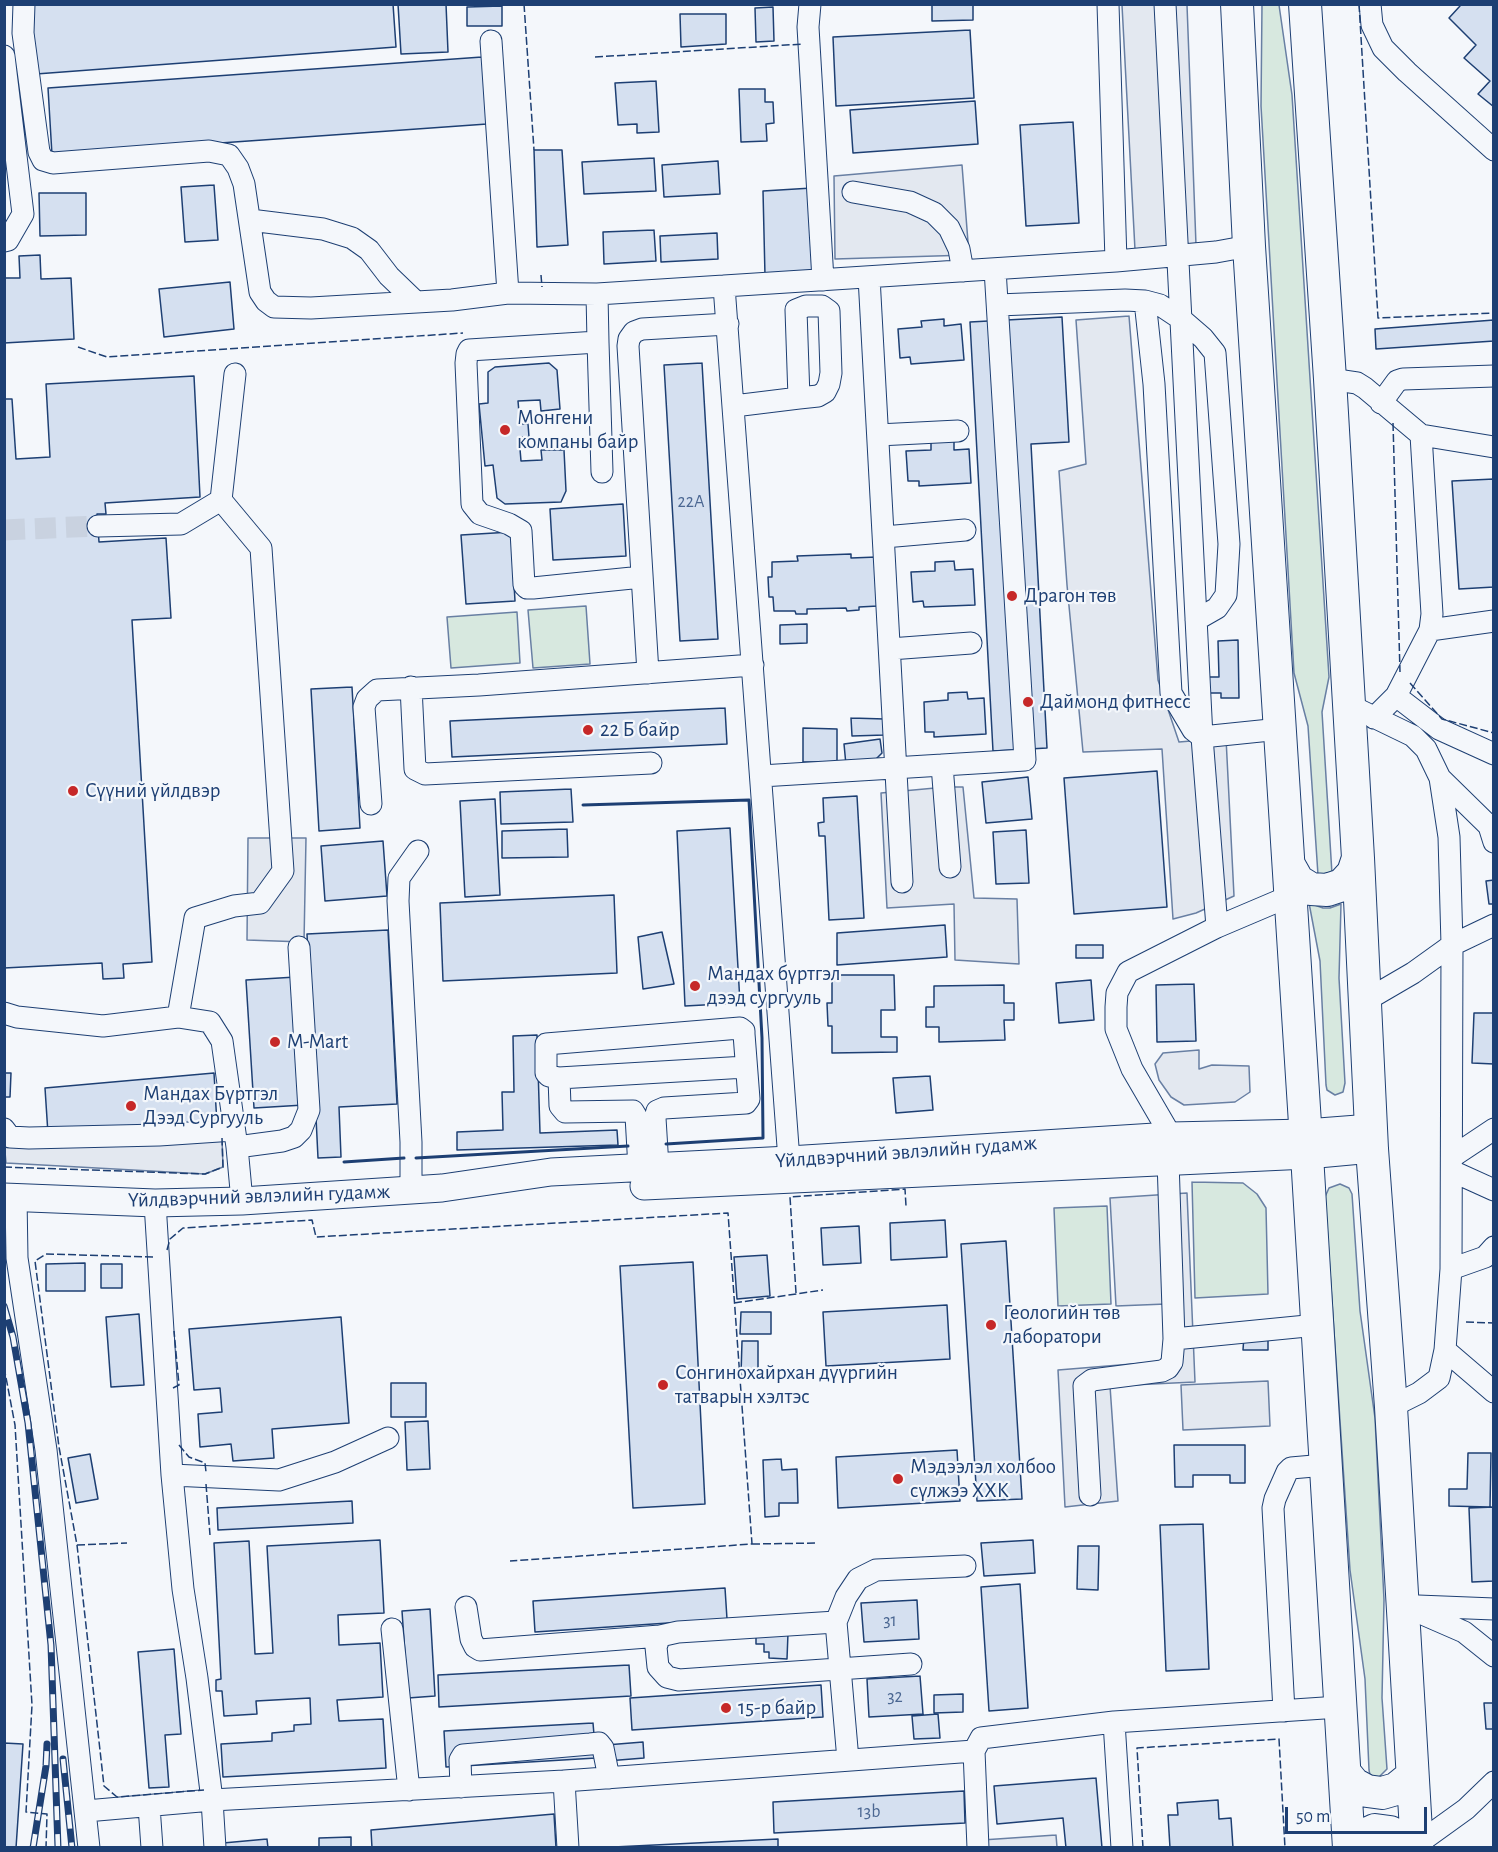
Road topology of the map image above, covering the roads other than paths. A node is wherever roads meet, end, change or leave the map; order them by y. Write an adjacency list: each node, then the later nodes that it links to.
1 (24, 4): 12 (street)
2 (810, 4): 20 (street)
3 (1108, 4): 16 (street)
4 (1166, 4): 15 (street)
5 (1237, 4): 14 (highway)
6 (1305, 4): 32 (highway)
7 (1370, 4): 10 (street)
8 (491, 41): 22 (street)
9 (4, 56): 13 (street)
10 (1494, 150)
11 (853, 192): 18 (street)
12 (250, 220): 25 (street); 25 (street)
13 (4, 241)
14 (1249, 246): 15 (street); 60 (highway)
15 (1177, 255): 16 (street); 27 (street)
16 (1116, 261): 17 (street)
17 (995, 269): 18 (street); 26 (street)
18 (963, 271): 19 (street)
19 (869, 277): 20 (street); 39 (street)
20 (823, 280): 21 (street)
21 (724, 286): 23 (street); 28 (street)
22 (508, 293): 23 (street); 25 (street)
23 (597, 294): 29 (street)
24 (1146, 301): 26 (street); 27 (street); 34 (street)
25 (416, 302)
26 (998, 305): 64 (street)
27 (1181, 319): 33 (street); 47 (street)
28 (728, 324): 37 (street); 49 (street)
29 (598, 342): 42 (street); 49 (street)
30 (235, 374): 43 (street)
31 (1494, 376): 36 (street)
32 (1330, 379): 36 (street); 59 (highway)
33 (1184, 380): 34 (street); 48 (street)
34 (1154, 384): 61 (street)
35 (799, 398): 37 (street)
36 (1381, 403): 40 (street)
37 (734, 406): 55 (street)
38 (958, 430): 39 (street)
39 (878, 435): 46 (street)
40 (1421, 435): 41 (street); 52 (street)
41 (1494, 447)
42 (602, 472)
43 (221, 500): 44 (street); 82 (street)
44 (98, 526)
45 (965, 530): 46 (street)
46 (884, 537): 54 (street)
47 (1228, 564): 48 (street); 50 (street)
48 (1194, 565): 50 (street)
49 (642, 577): 56 (street)
50 (1196, 621): 61 (street)
51 (1494, 621): 52 (street)
52 (1430, 630): 58 (street)
53 (971, 643): 54 (street)
54 (890, 650): 65 (street)
55 (753, 665): 56 (street); 66 (street)
56 (648, 673): 57 (street)
57 (411, 687): 63 (street); 68 (street)
58 (1396, 696): 59 (street); 62 (street)
59 (1361, 711): 67 (street); 71 (highway)
60 (1280, 729): 61 (street); 72 (highway)
61 (1202, 737): 77 (street)
62 (1494, 754)
63 (651, 763)
64 (942, 765): 65 (street); 73 (street)
65 (897, 768): 66 (street); 74 (street)
66 (761, 776): 91 (street)
67 (1440, 778): 69 (street); 78 (street)
68 (371, 804)
69 (1494, 842)
70 (418, 851): 96 (street)
71 (1358, 858): 72 (highway); 80 (highway)
72 (1288, 865): 75 (highway)
73 (950, 867)
74 (902, 882)
75 (1290, 896): 77 (street); 89 (highway)
76 (1494, 925): 78 (street)
77 (1217, 927): 90 (street)
78 (1452, 945): 80 (street); 92 (street)
79 (299, 947): 87 (street)
80 (1365, 1001): 88 (highway)
81 (4, 1013): 82 (street)
82 (178, 1017): 87 (street)
83 (746, 1067): 84 (street); 84 (street); 93 (street)
84 (559, 1078): 93 (street)
85 (4, 1129): 87 (street)
86 (1494, 1129): 92 (street)
87 (236, 1138): 98 (street)
88 (1372, 1138): 89 (main road, Үйлдвэрчний эвлэлийн гудамж); 107 (highway)
89 (1306, 1144): 90 (main road, Үйлдвэрчний эвлэлийн гудамж); 103 (highway)
90 (1169, 1148): 91 (main road, Үйлдвэрчний эвлэлийн гудамж); 94 (main road, Үйлдвэрчний эвлэлийн гудамж); 104 (street)
91 (789, 1160): 93 (main road, Үйлдвэрчний эвлэлийн гудамж)
92 (1452, 1164): 95 (street); 102 (street)
93 (648, 1167): 94 (main road, Үйлдвэрчний эвлэлийн гудамж)
94 (442, 1188): 96 (main road, Үйлдвэрчний эвлэлийн гудамж)
95 (1493, 1189)
96 (411, 1190): 98 (main road, Үйлдвэрчний эвлэлийн гудамж)
97 (10, 1197): 99 (main road, Үйлдвэрчний эвлэлийн гудамж); 101 (street)
98 (242, 1201): 99 (main road, Үйлдвэрчний эвлэлийн гудамж)
99 (155, 1203): 110 (street)
100 (1494, 1247): 102 (street)
101 (10, 1260): 136 (street)
102 (1452, 1269): 105 (street)
103 (1317, 1325): 104 (street); 109 (highway)
104 (1174, 1339): 111 (street)
105 (1445, 1350): 106 (street); 107 (street)
106 (1494, 1392)
107 (1391, 1407): 113 (highway)
108 (388, 1438): 110 (street)
109 (1325, 1465): 122 (highway); 123 (street)
110 (172, 1475): 134 (street)
111 (1090, 1495)
112 (965, 1566): 116 (street)
113 (1402, 1605): 115 (street); 119 (street); 128 (highway)
114 (466, 1607): 118 (street)
115 (1494, 1609)
116 (836, 1622): 118 (street); 121 (street)
117 (392, 1629): 133 (street)
118 (660, 1636): 121 (street)
119 (1494, 1656)
120 (911, 1664): 121 (street)
121 (838, 1668): 126 (street)
122 (1339, 1707): 123 (street); 127 (highway)
123 (1284, 1711): 124 (street)
124 (1114, 1722): 125 (street); 144 (street)
125 (974, 1751): 126 (street); 143 (street)
126 (848, 1760): 129 (street)
127 (1345, 1773): 128 (highway); 138 (highway)
128 (1412, 1776): 137 (highway)
129 (609, 1778): 130 (street); 132 (street)
130 (564, 1781): 132 (street); 142 (street)
131 (1494, 1782): 137 (street)
132 (461, 1787): 133 (street)
133 (409, 1790): 134 (street)
134 (212, 1800): 135 (street); 141 (street)
135 (149, 1806): 136 (street); 140 (street)
136 (86, 1811): 139 (street)
137 (1416, 1846): 138 (highway)
138 (1349, 1847)
139 (89, 1848)
140 (152, 1848)
141 (215, 1848)
142 (568, 1848)
143 (978, 1848)
144 (1122, 1848)

